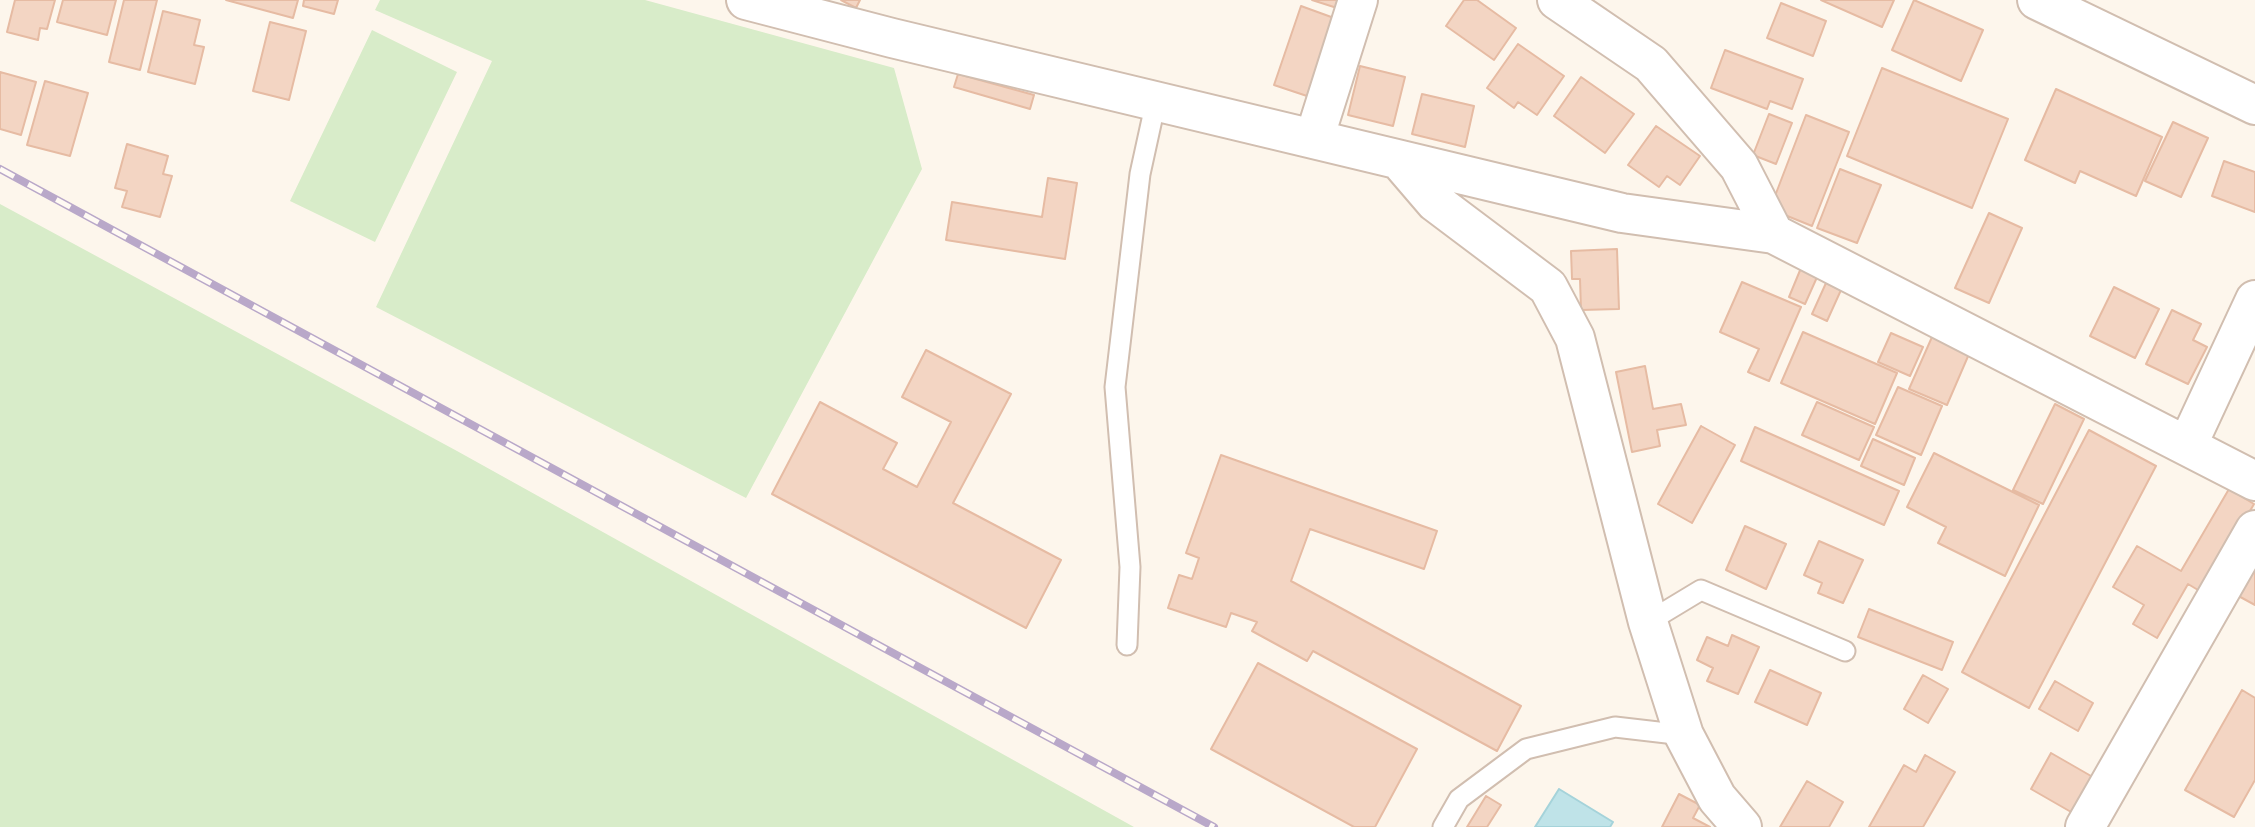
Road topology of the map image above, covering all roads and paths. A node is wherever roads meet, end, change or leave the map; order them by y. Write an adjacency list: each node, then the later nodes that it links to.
1 (746, 0): 5 (street)
2 (1358, 0): 7 (street)
3 (1558, 0): 9 (street)
4 (2037, 0): 6 (street)
5 (1156, 101): 7 (street); 15 (lane)
6 (2255, 105)
7 (1314, 139): 8 (street)
8 (1399, 160): 9 (street); 14 (street)
9 (1774, 234): 11 (street)
10 (2255, 300): 11 (street)
11 (2187, 446): 12 (street)
12 (2255, 481)
13 (2255, 530): 20 (street)
14 (1648, 622): 16 (lane); 17 (street)
15 (1127, 645)
16 (1845, 651)
17 (1684, 735): 18 (lane); 19 (street)
18 (1443, 827)
19 (1742, 827)
20 (2085, 827)

